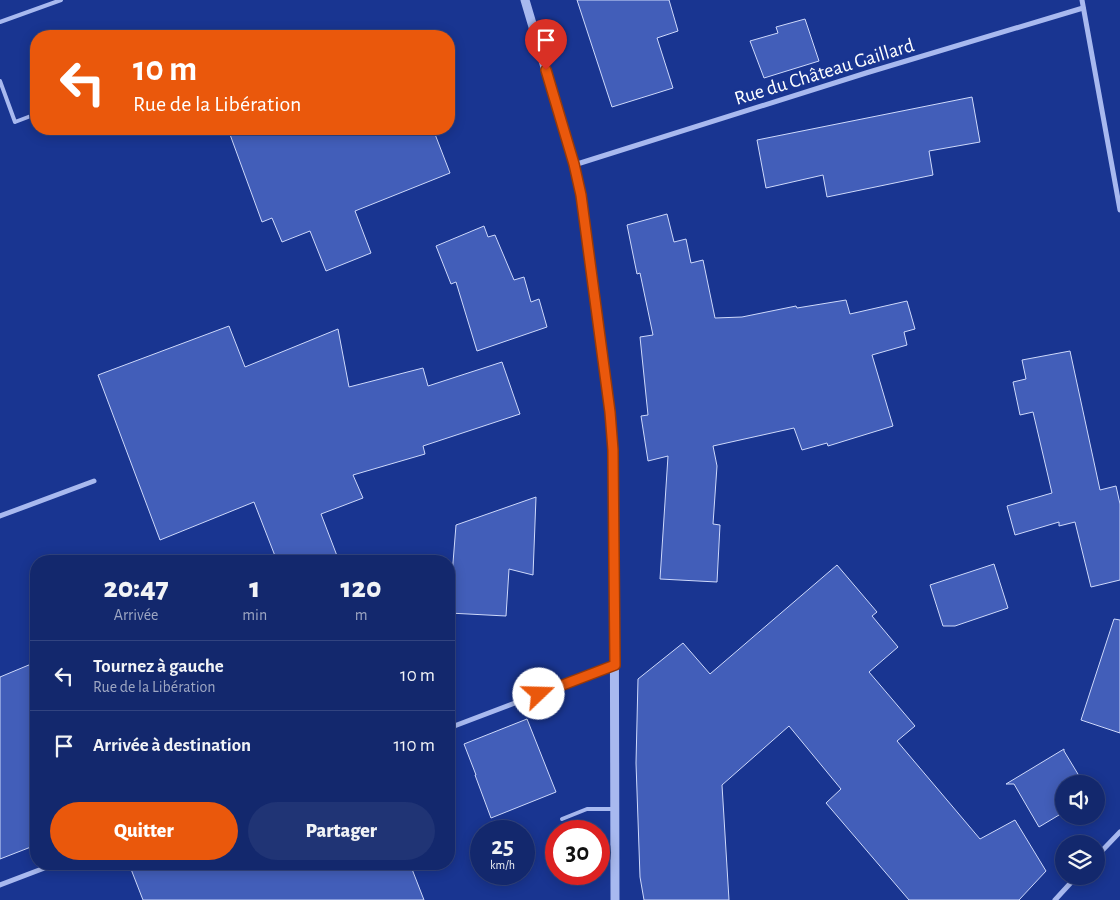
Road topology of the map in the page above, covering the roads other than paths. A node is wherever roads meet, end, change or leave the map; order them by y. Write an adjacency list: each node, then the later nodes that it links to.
1 (61, 0): 5 (lane)
2 (525, 0): 8 (street)
3 (1082, 0): 4 (street)
4 (1083, 8): 8 (street, Rue du Château Gaillard); 9 (street)
5 (0, 22)
6 (0, 81): 7 (lane)
7 (30, 116)
8 (574, 164): 12 (street)
9 (1120, 210)
10 (94, 481): 11 (street)
11 (0, 516)
12 (615, 665): 13 (street); 14 (street)
13 (455, 726)
14 (614, 809): 15 (lane); 21 (street)
15 (562, 819)
16 (1120, 832): 17 (street)
17 (1105, 847)
18 (40, 870): 20 (street)
19 (1069, 885): 22 (street)
20 (0, 886)
21 (614, 900)
22 (1055, 900)

